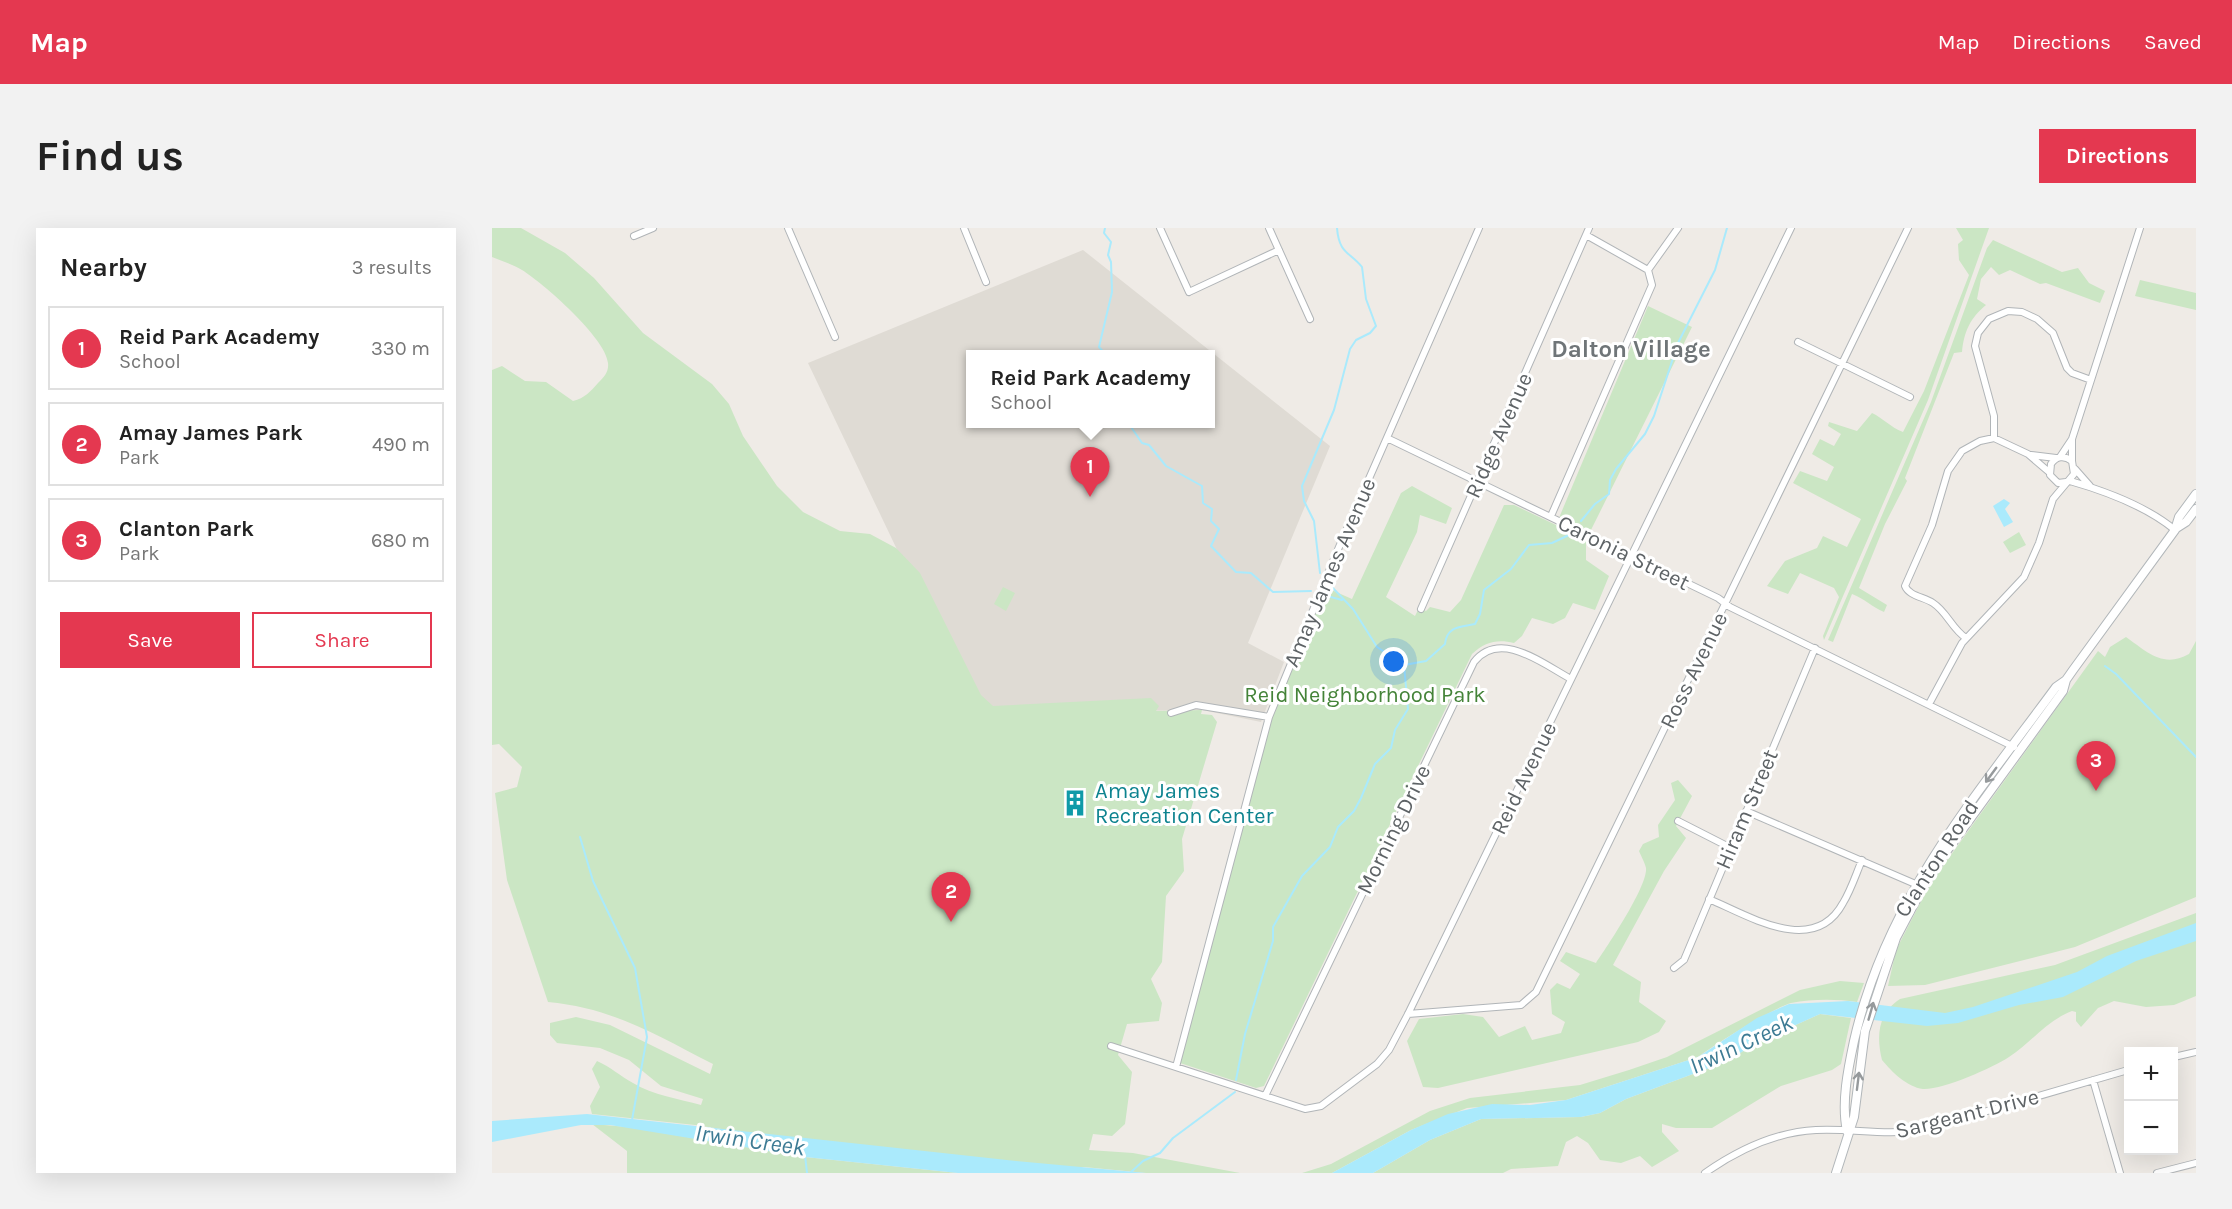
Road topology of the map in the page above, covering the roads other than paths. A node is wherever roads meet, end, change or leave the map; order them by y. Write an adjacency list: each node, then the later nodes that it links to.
1 (653, 228): 13 (street)
2 (788, 228): 18 (street)
3 (964, 228): 16 (street)
4 (1160, 228): 14 (street)
5 (1269, 228): 14 (street)
6 (1479, 228): 23 (street, Amay James Avenue)
7 (1589, 228): 12 (street, Ridge Avenue)
8 (1678, 228): 15 (street)
9 (1791, 228): 39 (street, Reid Avenue)
10 (1908, 228): 20 (street, Ross Avenue)
11 (2140, 228): 21 (street)
12 (1586, 235): 15 (street); 31 (street, Ridge Avenue)
13 (634, 236)
14 (1279, 250): 17 (street)
15 (1648, 270): 37 (street)
16 (986, 282)
17 (1310, 319)
18 (835, 337)
19 (1798, 342): 20 (street)
20 (1842, 364): 22 (street); 40 (street, Ross Avenue)
21 (2091, 380): 24 (street); 25 (street)
22 (1910, 397)
23 (1387, 438): 31 (street, Caronia Street); 47 (street, Amay James Avenue)
24 (1994, 438): 26 (street); 42 (street)
25 (2072, 439): 27 (street); 28 (street)
26 (2030, 455): 27 (street); 30 (street)
27 (2059, 458): 28 (street); 30 (street)
28 (2072, 461): 29 (street)
29 (2075, 469): 32 (street); 33 (street)
30 (2051, 475): 32 (street); 35 (street)
31 (1478, 482): 37 (street, Caronia Street); 41 (street, Ridge Avenue)
32 (2068, 482): 33 (street); 35 (street)
33 (2091, 486): 38 (street)
34 (2196, 494): 38 (main road, Clanton Road)
35 (2053, 499): 42 (street)
36 (2196, 508): 38 (main road, Clanton Road)
37 (1551, 516): 39 (street, Caronia Street)
38 (2175, 530): 48 (main road, Clanton Road)
39 (1631, 557): 40 (street, Caronia Street); 44 (street, Reid Avenue)
40 (1725, 603): 43 (street, Caronia Street); 56 (street, Ross Avenue)
41 (1421, 609)
42 (1966, 638): 45 (street)
43 (1815, 648): 45 (street, Caronia Street); 49 (street, Hiram Street)
44 (1571, 679): 56 (street, Reid Avenue); 63 (street, Morning Drive)
45 (1929, 704): 48 (street, Caronia Street)
46 (1171, 713): 47 (street)
47 (1269, 717): 60 (street, Amay James Avenue)
48 (2016, 749): 53 (main road, Clanton Road)
49 (1746, 811): 51 (street, Hiram Street); 52 (street)
50 (1678, 822): 51 (street)
51 (1729, 848): 54 (street, Hiram Street)
52 (1862, 860): 53 (street); 54 (street)
53 (1919, 885): 64 (main road, Clanton Road)
54 (1709, 899): 55 (street, Hiram Street)
55 (1674, 968)
56 (1408, 1014): 63 (street, Reid Avenue)
57 (1111, 1046): 60 (street, Reid Avenue)
58 (2196, 1052): 59 (street)
59 (2178, 1056)
60 (1176, 1067): 63 (street, Reid Avenue)
61 (2124, 1071): 62 (street, Sargeant Drive)
62 (2093, 1080): 64 (street, Sargeant Drive); 68 (street)
63 (1265, 1096)
64 (1847, 1131): 66 (street, Sargeant Drive); 67 (main road, Clanton Road)
65 (2196, 1162): 69 (street)
66 (1705, 1173)
67 (1836, 1173)
68 (2120, 1173)
69 (2157, 1173)

